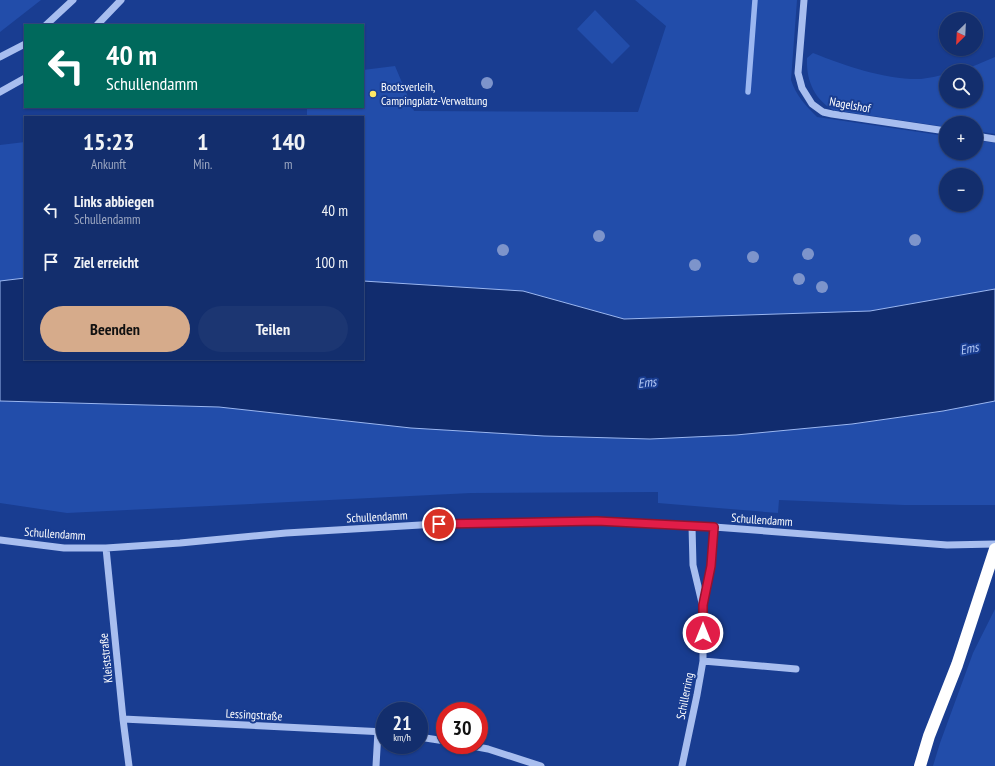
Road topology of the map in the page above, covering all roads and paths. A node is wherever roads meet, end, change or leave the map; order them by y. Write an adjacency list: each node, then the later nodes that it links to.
1 (73, 0): 4 (street)
2 (121, 0): 5 (street)
3 (804, 0): 10 (street, Nagelshof)
4 (47, 24)
5 (98, 24)
6 (24, 45): 7 (street)
7 (0, 57)
8 (24, 79): 9 (street)
9 (0, 92)
10 (939, 130)
11 (983, 137): 12 (street)
12 (995, 139)
13 (692, 526): 14 (street, Schullendamm); 17 (street, Schullendamm); 19 (street, Schillerring)
14 (714, 527): 16 (street, Schullendamm); 19 (street, Schillerring)
15 (0, 540): 17 (street, Schullendamm)
16 (995, 544)
17 (106, 548): 22 (street, Kleiststraße)
18 (995, 549): 30 (highway)
19 (703, 605): 20 (street, Schillerring)
20 (703, 661): 21 (street); 29 (street, Schillerring)
21 (796, 668)
22 (123, 719): 23 (street, Lessingstraße); 26 (street, Kleiststraße)
23 (376, 732)
24 (488, 749): 28 (street)
25 (378, 754): 27 (street)
26 (129, 766)
27 (376, 766)
28 (541, 766)
29 (682, 766)
30 (920, 766)

